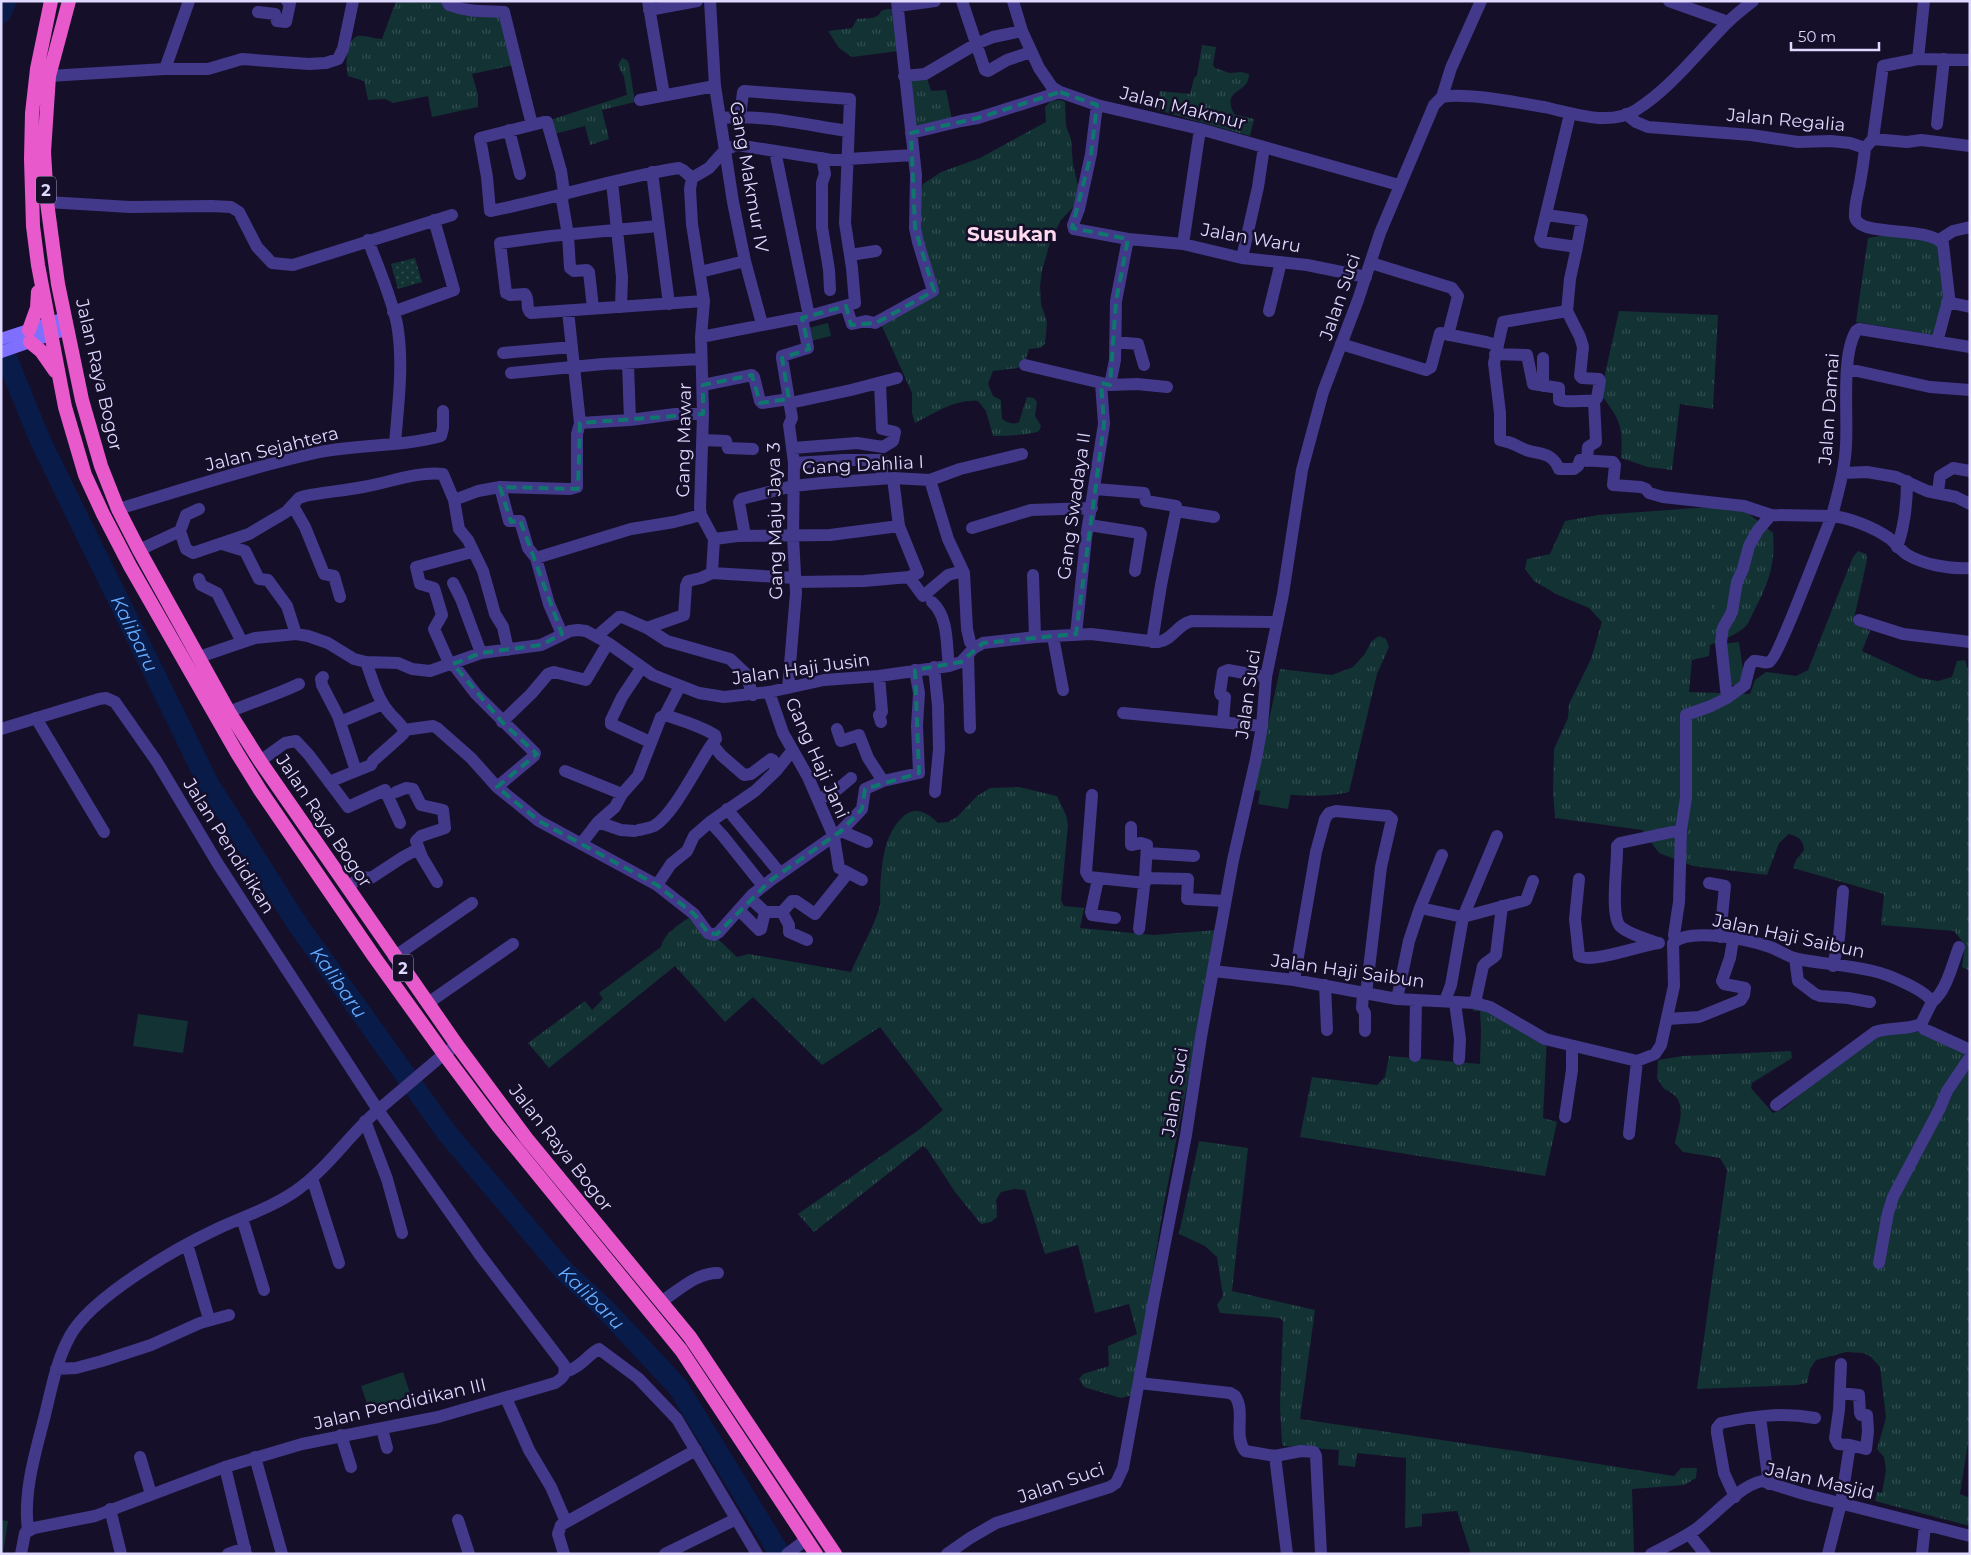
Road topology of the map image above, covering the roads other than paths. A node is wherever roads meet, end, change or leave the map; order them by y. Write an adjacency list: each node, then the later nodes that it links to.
1 (51, 1): 78 (highway, Jalan Raya Bogor / 2)
2 (69, 1): 27 (highway, Jalan Raya Bogor / 2)
3 (189, 1): 26 (street)
4 (287, 1): 18 (street)
5 (353, 1): 26 (street)
6 (448, 1): 40 (street)
7 (697, 1): 17 (street)
8 (710, 1): 29 (street)
9 (935, 1): 16 (street)
10 (962, 1): 21 (street)
11 (1013, 1): 20 (street, Jalan Makmur)
12 (1481, 1): 32 (street, Jalan Suci)
13 (1670, 1): 19 (street)
14 (1753, 1): 19 (street)
15 (1924, 1): 23 (street)
16 (897, 4): 28 (street)
17 (648, 6): 31 (street)
18 (258, 12)
19 (1728, 22): 36 (street)
20 (1022, 31): 21 (street); 22 (street, Jalan Makmur)
21 (976, 44): 22 (street); 28 (street)
22 (1031, 52): 30 (street, Jalan Makmur)
23 (1918, 59): 24 (street); 45 (street)
24 (1944, 59): 25 (street); 39 (street)
25 (1970, 60)
26 (165, 69): 27 (street)
27 (49, 76): 59 (highway, Jalan Raya Bogor / 2)
28 (904, 76): 44 (street)
29 (715, 86): 31 (street, Gang Makmur IV); 37 (street, Gang Makmur IV)
30 (1060, 92): 34 (street, Jalan Makmur); 44 (street)
31 (664, 95): 33 (street, Gang Makmur IV)
32 (1442, 96): 35 (street); 57 (street, Jalan Suci)
33 (640, 100)
34 (1098, 105): 41 (street, Jalan Makmur); 67 (street, Jalan Waru)
35 (1570, 114): 36 (street); 61 (street)
36 (1626, 114): 45 (street, Jalan Regalia)
37 (720, 118): 38 (street); 48 (street, Gang Makmur IV)
38 (740, 118): 43 (street); 43 (street)
39 (1938, 124)
40 (532, 125): 42 (street); 58 (street)
41 (1200, 129): 47 (street, Jalan Makmur); 70 (street)
42 (509, 130): 54 (street); 58 (street)
43 (848, 131): 52 (street)
44 (911, 133): 50 (street)
45 (1869, 144): 46 (street); 69 (street, Jalan Regalia)
46 (1970, 146)
47 (1264, 147): 57 (street, Jalan Makmur); 74 (street)
48 (725, 150): 49 (street); 55 (street); 75 (street, Gang Makmur IV)
49 (775, 151): 51 (street); 93 (street)
50 (913, 155): 52 (street); 84 (street)
51 (822, 158): 52 (street); 81 (street)
52 (847, 159): 73 (street)
53 (652, 172): 55 (street); 56 (street); 63 (street)
54 (520, 174)
55 (692, 178): 79 (street)
56 (612, 182): 58 (street); 65 (street)
57 (1399, 186): 77 (street, Jalan Suci)
58 (564, 193): 66 (street)
59 (47, 202): 68 (street); 94 (highway, Jalan Raya Bogor / 2)
60 (452, 215): 62 (street)
61 (1547, 215): 71 (street); 71 (street)
62 (434, 220): 68 (street); 92 (street)
63 (658, 226): 65 (street); 85 (street)
64 (1970, 227): 69 (street)
65 (617, 231): 66 (street); 86 (street)
66 (568, 235): 88 (street); 89 (street)
67 (1128, 239): 70 (street, Jalan Waru); 101 (street, Gang Swadaya II)
68 (368, 240): 92 (street)
69 (1939, 240): 83 (street)
70 (1183, 244): 74 (street, Jalan Waru)
71 (1577, 247): 91 (street)
72 (876, 251): 73 (street)
73 (850, 255): 84 (street)
74 (1242, 258): 76 (street, Jalan Waru)
75 (745, 261): 79 (street); 95 (street, Gang Makmur IV)
76 (1281, 262): 80 (street, Jalan Waru); 90 (street)
77 (1371, 263): 80 (street, Jalan Suci); 97 (street)
78 (38, 265): 96 (highway, Jalan Raya Bogor / 2); 98 (highway)
79 (700, 272): 82 (street)
80 (1366, 277): 103 (street, Jalan Suci)
81 (830, 290)
82 (704, 301): 85 (street); 99 (street)
83 (1948, 302): 87 (street); 102 (street)
84 (850, 303): 93 (street)
85 (669, 304): 86 (street)
86 (621, 307): 88 (street)
87 (1970, 307)
88 (593, 308): 89 (street)
89 (568, 311): 104 (street)
90 (1269, 311)
91 (1567, 311): 106 (street); 126 (street)
92 (393, 312): 132 (street)
93 (805, 317): 95 (street); 125 (street, Gang Maju Jaya 3)
94 (66, 323): 96 (main road); 151 (highway, Jalan Raya Bogor / 2)
95 (762, 324): 99 (street)
96 (50, 329): 98 (main road); 117 (highway, Jalan Raya Bogor / 2)
97 (1448, 335): 103 (street); 106 (street)
98 (26, 337): 100 (main road); 107 (main road); 117 (highway)
99 (700, 338): 110 (street, Gang Mawar)
100 (1, 339)
101 (1115, 342): 113 (street); 120 (street, Gang Swadaya II)
102 (1937, 342): 105 (street); 115 (street, Jalan Damai)
103 (1342, 344): 182 (street, Jalan Suci)
104 (572, 347): 108 (street); 114 (street)
105 (1970, 347)
106 (1496, 350): 122 (street); 136 (street)
107 (1, 352)
108 (503, 353)
109 (1542, 358): 122 (street)
110 (701, 359): 111 (street); 121 (street, Gang Mawar)
111 (628, 364): 114 (street); 129 (street)
112 (1025, 365): 120 (street)
113 (1144, 365)
114 (574, 368): 116 (street); 130 (street)
115 (1848, 369): 124 (street); 139 (street, Jalan Damai)
116 (511, 373)
117 (58, 376): 310 (highway, Jalan Raya Bogor / 2)
118 (897, 378): 119 (street)
119 (880, 383): 125 (street); 133 (street)
120 (1106, 384): 123 (street); 145 (street, Gang Swadaya II)
121 (703, 385): 125 (street); 128 (street, Gang Mawar)
122 (1543, 386): 126 (street)
123 (1167, 387)
124 (1970, 390)
125 (789, 401): 133 (street, Gang Maju Jaya 3)
126 (1594, 401): 136 (street)
127 (443, 411): 132 (street, Jalan Sejahtera)
128 (703, 414): 129 (street); 131 (street, Gang Mawar)
129 (630, 420): 130 (street)
130 (580, 423): 144 (street)
131 (703, 440): 134 (street); 155 (street, Gang Mawar)
132 (395, 444): 151 (street, Jalan Sejahtera)
133 (793, 448): 137 (street, Gang Maju Jaya 3)
134 (753, 449)
135 (1022, 454): 141 (street, Gang Dahlia I)
136 (1588, 461): 154 (street)
137 (794, 463): 140 (street); 143 (street, Gang Maju Jaya 3)
138 (1970, 471): 146 (street)
139 (1843, 473): 142 (street); 156 (street, Jalan Damai)
140 (888, 478): 141 (street, Gang Dahlia I); 143 (street, Gang Dahlia I); 159 (street)
141 (930, 480): 171 (street)
142 (1907, 481): 146 (street); 166 (street)
143 (793, 486): 162 (street, Gang Dahlia I); 163 (street, Gang Maju Jaya 3)
144 (500, 487): 147 (street); 169 (street)
145 (1095, 489): 150 (street, Gang Swadaya II); 153 (street)
146 (1938, 492): 148 (street)
147 (454, 500): 149 (street); 168 (street)
148 (1970, 504)
149 (292, 506): 165 (street); 179 (street)
150 (1092, 508): 158 (street, Gang Swadaya II); 160 (street)
151 (118, 509): 167 (highway, Jalan Raya Bogor / 2)
152 (199, 509): 161 (street)
153 (1176, 511): 157 (street); 191 (street)
154 (1771, 514): 156 (street); 212 (street)
155 (701, 515): 164 (street, Gang Mawar); 169 (street)
156 (1832, 516): 166 (street); 212 (street, Jalan Damai)
157 (1214, 517)
158 (1089, 525): 172 (street); 186 (street, Gang Swadaya II)
159 (899, 526): 163 (street); 175 (street)
160 (972, 528)
161 (180, 531): 165 (street); 167 (street)
162 (745, 536): 163 (street); 164 (street)
163 (793, 536): 177 (street, Gang Maju Jaya 3)
164 (714, 539): 173 (street)
165 (220, 544): 184 (street)
166 (1897, 547): 170 (street)
167 (139, 550): 196 (highway, Jalan Raya Bogor / 2)
168 (472, 552): 193 (street); 198 (street)
169 (536, 558): 185 (street)
170 (1970, 568)
171 (963, 571): 180 (street); 194 (street)
172 (1135, 571)
173 (712, 573): 177 (street); 183 (street)
174 (1033, 576): 187 (street)
175 (909, 577): 177 (street); 180 (street)
176 (198, 579): 190 (street)
177 (795, 580): 208 (street, Gang Maju Jaya 3)
178 (453, 583): 195 (street)
179 (340, 597)
180 (928, 599): 199 (street)
181 (1859, 620): 192 (street)
182 (1277, 622): 191 (street); 205 (street, Jalan Suci)
183 (647, 628): 189 (street); 211 (street)
184 (296, 634): 190 (street, Jalan Haji Jusin); 197 (street, Jalan Haji Jusin)
185 (562, 634): 189 (street, Jalan Haji Jusin); 193 (street, Jalan Haji Jusin)
186 (1076, 634): 188 (street, Jalan Haji Jusin); 191 (street, Jalan Haji Jusin)
187 (1035, 637): 188 (street, Jalan Haji Jusin); 194 (street, Jalan Haji Jusin)
188 (1053, 637): 209 (street)
189 (602, 640): 200 (street, Jalan Haji Jusin); 219 (street)
190 (242, 642): 196 (street, Jalan Haji Jusin)
191 (1152, 642)
192 (1970, 642)
193 (508, 650): 195 (street, Jalan Haji Jusin)
194 (971, 652): 199 (street, Jalan Haji Jusin); 223 (street)
195 (481, 653): 198 (street, Jalan Haji Jusin)
196 (199, 657): 214 (highway, Jalan Raya Bogor / 2)
197 (366, 662): 198 (street, Jalan Haji Jusin); 213 (street)
198 (452, 665): 219 (street)
199 (949, 666): 201 (street, Jalan Haji Jusin)
200 (642, 667): 207 (street, Jalan Haji Jusin); 227 (street)
201 (934, 668): 202 (street, Jalan Haji Jusin); 239 (street)
202 (915, 670): 203 (street, Jalan Haji Jusin); 235 (street)
203 (879, 676): 208 (street, Jalan Haji Jusin); 220 (street)
204 (323, 677): 218 (street)
205 (1266, 677): 221 (street); 222 (street, Jalan Suci)
206 (299, 684): 214 (street)
207 (680, 686): 211 (street, Jalan Haji Jusin); 216 (street)
208 (788, 688): 210 (street, Jalan Haji Jusin)
209 (1063, 690)
210 (769, 692): 211 (street, Jalan Haji Jusin); 229 (street, Gang Haji Jani)
211 (753, 695)
212 (1727, 698): 248 (street)
213 (383, 704): 218 (street); 226 (street)
214 (229, 712): 230 (highway, Jalan Raya Bogor / 2)
215 (1123, 713): 221 (street)
216 (665, 715): 227 (street); 228 (street)
217 (36, 718): 224 (street, Jalan Pendidikan); 249 (street); 316 (street, Jalan Pendidikan)
218 (340, 722): 231 (street)
219 (502, 722): 237 (street)
220 (881, 722)
221 (1223, 722): 222 (street)
222 (1262, 726): 272 (street, Jalan Suci)
223 (970, 728)
224 (1, 729)
225 (837, 729): 235 (street)
226 (404, 730): 231 (street); 237 (street)
227 (650, 742): 241 (street)
228 (712, 744): 233 (street); 244 (street)
229 (792, 751): 233 (street); 242 (street, Gang Haji Jani)
230 (260, 761): 236 (street); 269 (highway, Jalan Raya Bogor / 2)
231 (356, 771): 236 (street)
232 (565, 771): 241 (street)
233 (776, 771): 243 (street)
234 (851, 778): 242 (street)
235 (883, 781): 250 (street)
236 (329, 782): 246 (street)
237 (497, 787): 253 (street)
238 (396, 792): 254 (street)
239 (934, 792)
240 (1092, 795): 260 (street)
241 (620, 797): 244 (street)
242 (818, 800): 250 (street, Gang Haji Jani)
243 (727, 810): 245 (street); 259 (street)
244 (598, 822): 253 (street)
245 (710, 822): 267 (street); 268 (street)
246 (400, 823)
247 (1131, 827): 255 (street)
248 (1681, 830): 285 (street); 286 (street)
249 (104, 832)
250 (837, 834): 252 (street); 258 (street, Gang Haji Jani); 259 (street)
251 (1497, 836): 279 (street)
252 (867, 842)
253 (581, 844): 267 (street)
254 (418, 849): 265 (street); 269 (street)
255 (1147, 853): 257 (street); 263 (street)
256 (1442, 855): 275 (street)
257 (1194, 856)
258 (843, 870): 261 (street); 278 (street)
259 (780, 873): 268 (street)
260 (1098, 879): 263 (street); 280 (street)
261 (862, 880)
262 (1579, 880): 286 (street)
263 (1145, 881): 272 (street); 281 (street)
264 (1532, 881): 274 (street)
265 (437, 882)
266 (1709, 883): 282 (street)
267 (657, 885): 276 (street)
268 (763, 886): 271 (street)
269 (346, 887): 289 (highway, Jalan Raya Bogor / 2)
270 (1843, 891): 291 (street)
271 (750, 898): 276 (street); 277 (street)
272 (1226, 901): 292 (street, Jalan Suci)
273 (472, 903): 289 (street)
274 (1502, 906): 279 (street); 302 (street)
275 (1420, 908): 279 (street); 296 (street)
276 (738, 910): 277 (street)
277 (765, 912): 278 (street)
278 (782, 912): 283 (street)
279 (1463, 917): 298 (street)
280 (1115, 918)
281 (1139, 929)
282 (1720, 937): 284 (street, Jalan Haji Saibun); 285 (street, Jalan Haji Saibun)
283 (807, 940)
284 (1734, 940): 290 (street, Jalan Haji Saibun); 303 (street)
285 (1674, 942): 286 (street, Jalan Haji Saibun); 303 (street)
286 (1657, 943)
287 (513, 944): 301 (street)
288 (1959, 947): 300 (street)
289 (394, 956): 301 (highway, Jalan Raya Bogor / 2)
290 (1795, 958): 291 (street, Jalan Haji Saibun); 299 (street)
291 (1833, 966): 300 (street, Jalan Haji Saibun)
292 (1213, 971): 293 (street, Jalan Haji Saibun); 334 (street, Jalan Suci)
293 (1294, 980): 294 (street, Jalan Haji Saibun); 295 (street)
294 (1325, 986): 295 (street, Jalan Haji Saibun); 305 (street)
295 (1365, 994): 296 (street, Jalan Haji Saibun); 306 (street)
296 (1397, 998): 297 (street, Jalan Haji Saibun)
297 (1416, 1000): 298 (street, Jalan Haji Saibun); 311 (street)
298 (1450, 1002): 302 (street, Jalan Haji Saibun); 313 (street)
299 (1870, 1002)
300 (1932, 1002): 304 (street)
301 (428, 1003): 307 (highway, Jalan Raya Bogor / 2)
302 (1475, 1003): 308 (street, Jalan Haji Saibun)
303 (1667, 1019): 314 (street)
304 (1921, 1024): 309 (street); 315 (street)
305 (1327, 1030)
306 (1365, 1031)
307 (457, 1045): 310 (street); 328 (highway, Jalan Raya Bogor / 2)
308 (1572, 1046): 314 (street, Jalan Haji Saibun); 317 (street)
309 (1970, 1050)
310 (444, 1054): 316 (street); 361 (highway, Jalan Raya Bogor / 2)
311 (1415, 1056)
312 (1970, 1057): 325 (street)
313 (1459, 1059)
314 (1637, 1061): 319 (street)
315 (1776, 1105)
316 (378, 1110): 318 (street); 333 (street)
317 (1565, 1118)
318 (365, 1121): 320 (street); 322 (street)
319 (1629, 1134)
320 (312, 1178): 321 (street); 324 (street)
321 (242, 1218): 323 (street); 327 (street)
322 (402, 1232)
323 (187, 1244): 330 (street); 332 (street)
324 (339, 1263)
325 (1879, 1263)
326 (718, 1273): 328 (street)
327 (264, 1290)
328 (661, 1302): 374 (highway, Jalan Raya Bogor / 2)
329 (229, 1315): 330 (street)
330 (210, 1319): 332 (street)
331 (1841, 1364): 335 (street)
332 (56, 1368): 358 (street)
333 (565, 1372): 336 (street, Jalan Pendidikan III); 343 (street, Jalan Pendidikan III)
334 (1139, 1382): 344 (street); 375 (street, Jalan Suci)
335 (1840, 1393): 341 (street); 341 (street)
336 (506, 1398): 339 (street, Jalan Pendidikan III); 356 (street)
337 (1760, 1417): 338 (street); 349 (street); 351 (street)
338 (1815, 1418)
339 (382, 1428): 340 (street, Jalan Pendidikan III); 342 (street)
340 (341, 1435): 346 (street, Jalan Pendidikan III); 348 (street)
341 (1850, 1446): 352 (street)
342 (387, 1448)
343 (696, 1450): 354 (street); 356 (street)
344 (1276, 1456): 376 (street); 377 (street)
345 (140, 1457): 350 (street)
346 (255, 1457): 347 (street, Jalan Pendidikan III); 367 (street)
347 (225, 1466): 350 (street, Jalan Pendidikan III); 363 (street)
348 (351, 1467)
349 (1769, 1484): 351 (street, Jalan Masjid); 352 (street, Jalan Masjid)
350 (151, 1494): 353 (street, Jalan Pendidikan III)
351 (1735, 1497): 359 (street, Jalan Masjid)
352 (1841, 1503): 357 (street, Jalan Masjid); 380 (street)
353 (110, 1509): 358 (street, Jalan Pendidikan III); 365 (street)
354 (736, 1519): 370 (street); 371 (street)
355 (458, 1520): 368 (street)
356 (566, 1522): 369 (street)
357 (1926, 1525): 360 (street, Jalan Masjid); 381 (street)
358 (28, 1530): 364 (street)
359 (1690, 1534): 362 (street, Jalan Masjid); 379 (street)
360 (1970, 1536)
361 (806, 1539): 372 (street); 373 (highway, Jalan Raya Bogor / 2)
362 (1666, 1550): 378 (street, Jalan Masjid)
363 (246, 1551): 366 (street)
364 (21, 1554)
365 (121, 1554)
366 (228, 1554)
367 (282, 1554)
368 (468, 1554)
369 (564, 1554)
370 (665, 1554)
371 (757, 1554)
372 (787, 1554)
373 (816, 1554)
374 (835, 1554)
375 (947, 1554)
376 (1287, 1554)
377 (1321, 1554)
378 (1651, 1554)
379 (1705, 1554)
380 (1828, 1554)
381 (1922, 1554)

